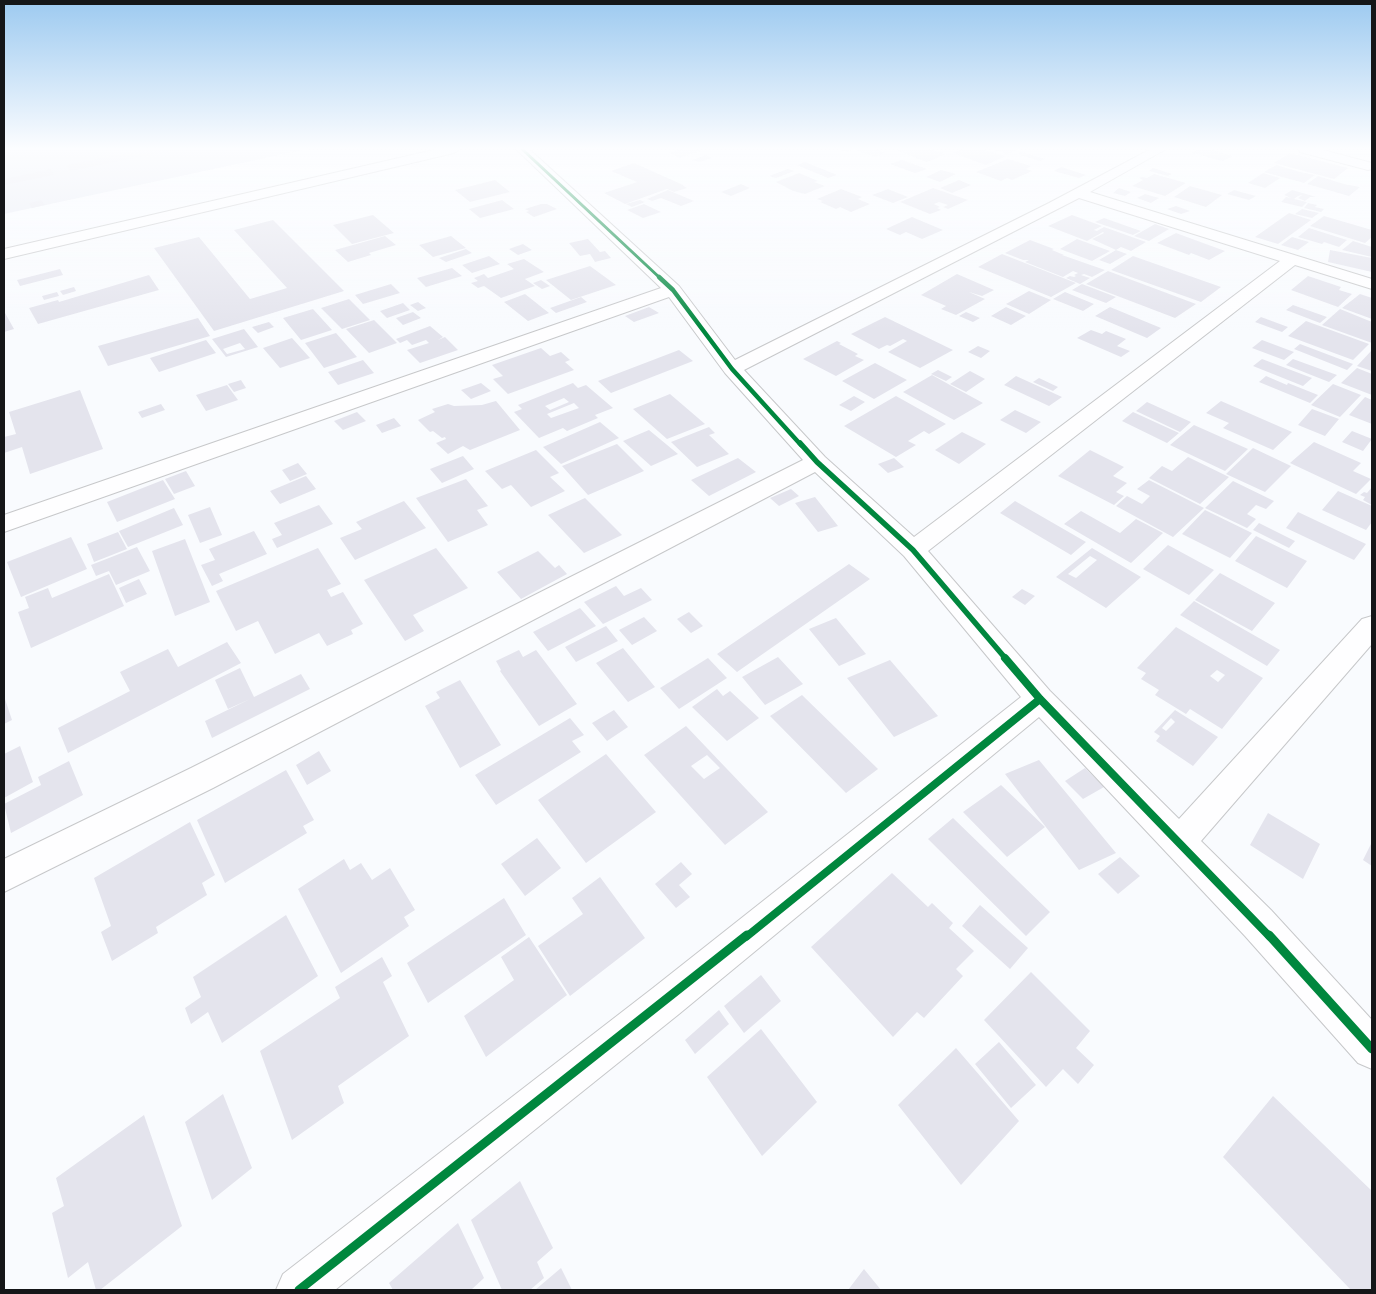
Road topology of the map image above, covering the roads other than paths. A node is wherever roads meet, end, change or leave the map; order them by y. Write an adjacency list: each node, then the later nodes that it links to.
1 (158, 209): 6 (main road)
2 (195, 209): 7 (main road)
3 (587, 209): 10 (main road)
4 (1046, 209): 11 (main road)
5 (1132, 209): 8 (main road)
6 (4, 245)
7 (4, 254)
8 (1294, 259): 9 (main road); 14 (main road)
9 (1372, 284)
10 (673, 290): 11 (main road); 13 (main road)
11 (732, 369): 12 (main road)
12 (817, 462): 14 (main road); 18 (main road)
13 (4, 524)
14 (913, 550): 16 (main road)
15 (1372, 626): 17 (main road)
16 (1040, 699): 17 (main road); 20 (main road)
17 (1179, 842): 19 (main road)
18 (4, 876)
19 (1372, 1049)
20 (299, 1290)

